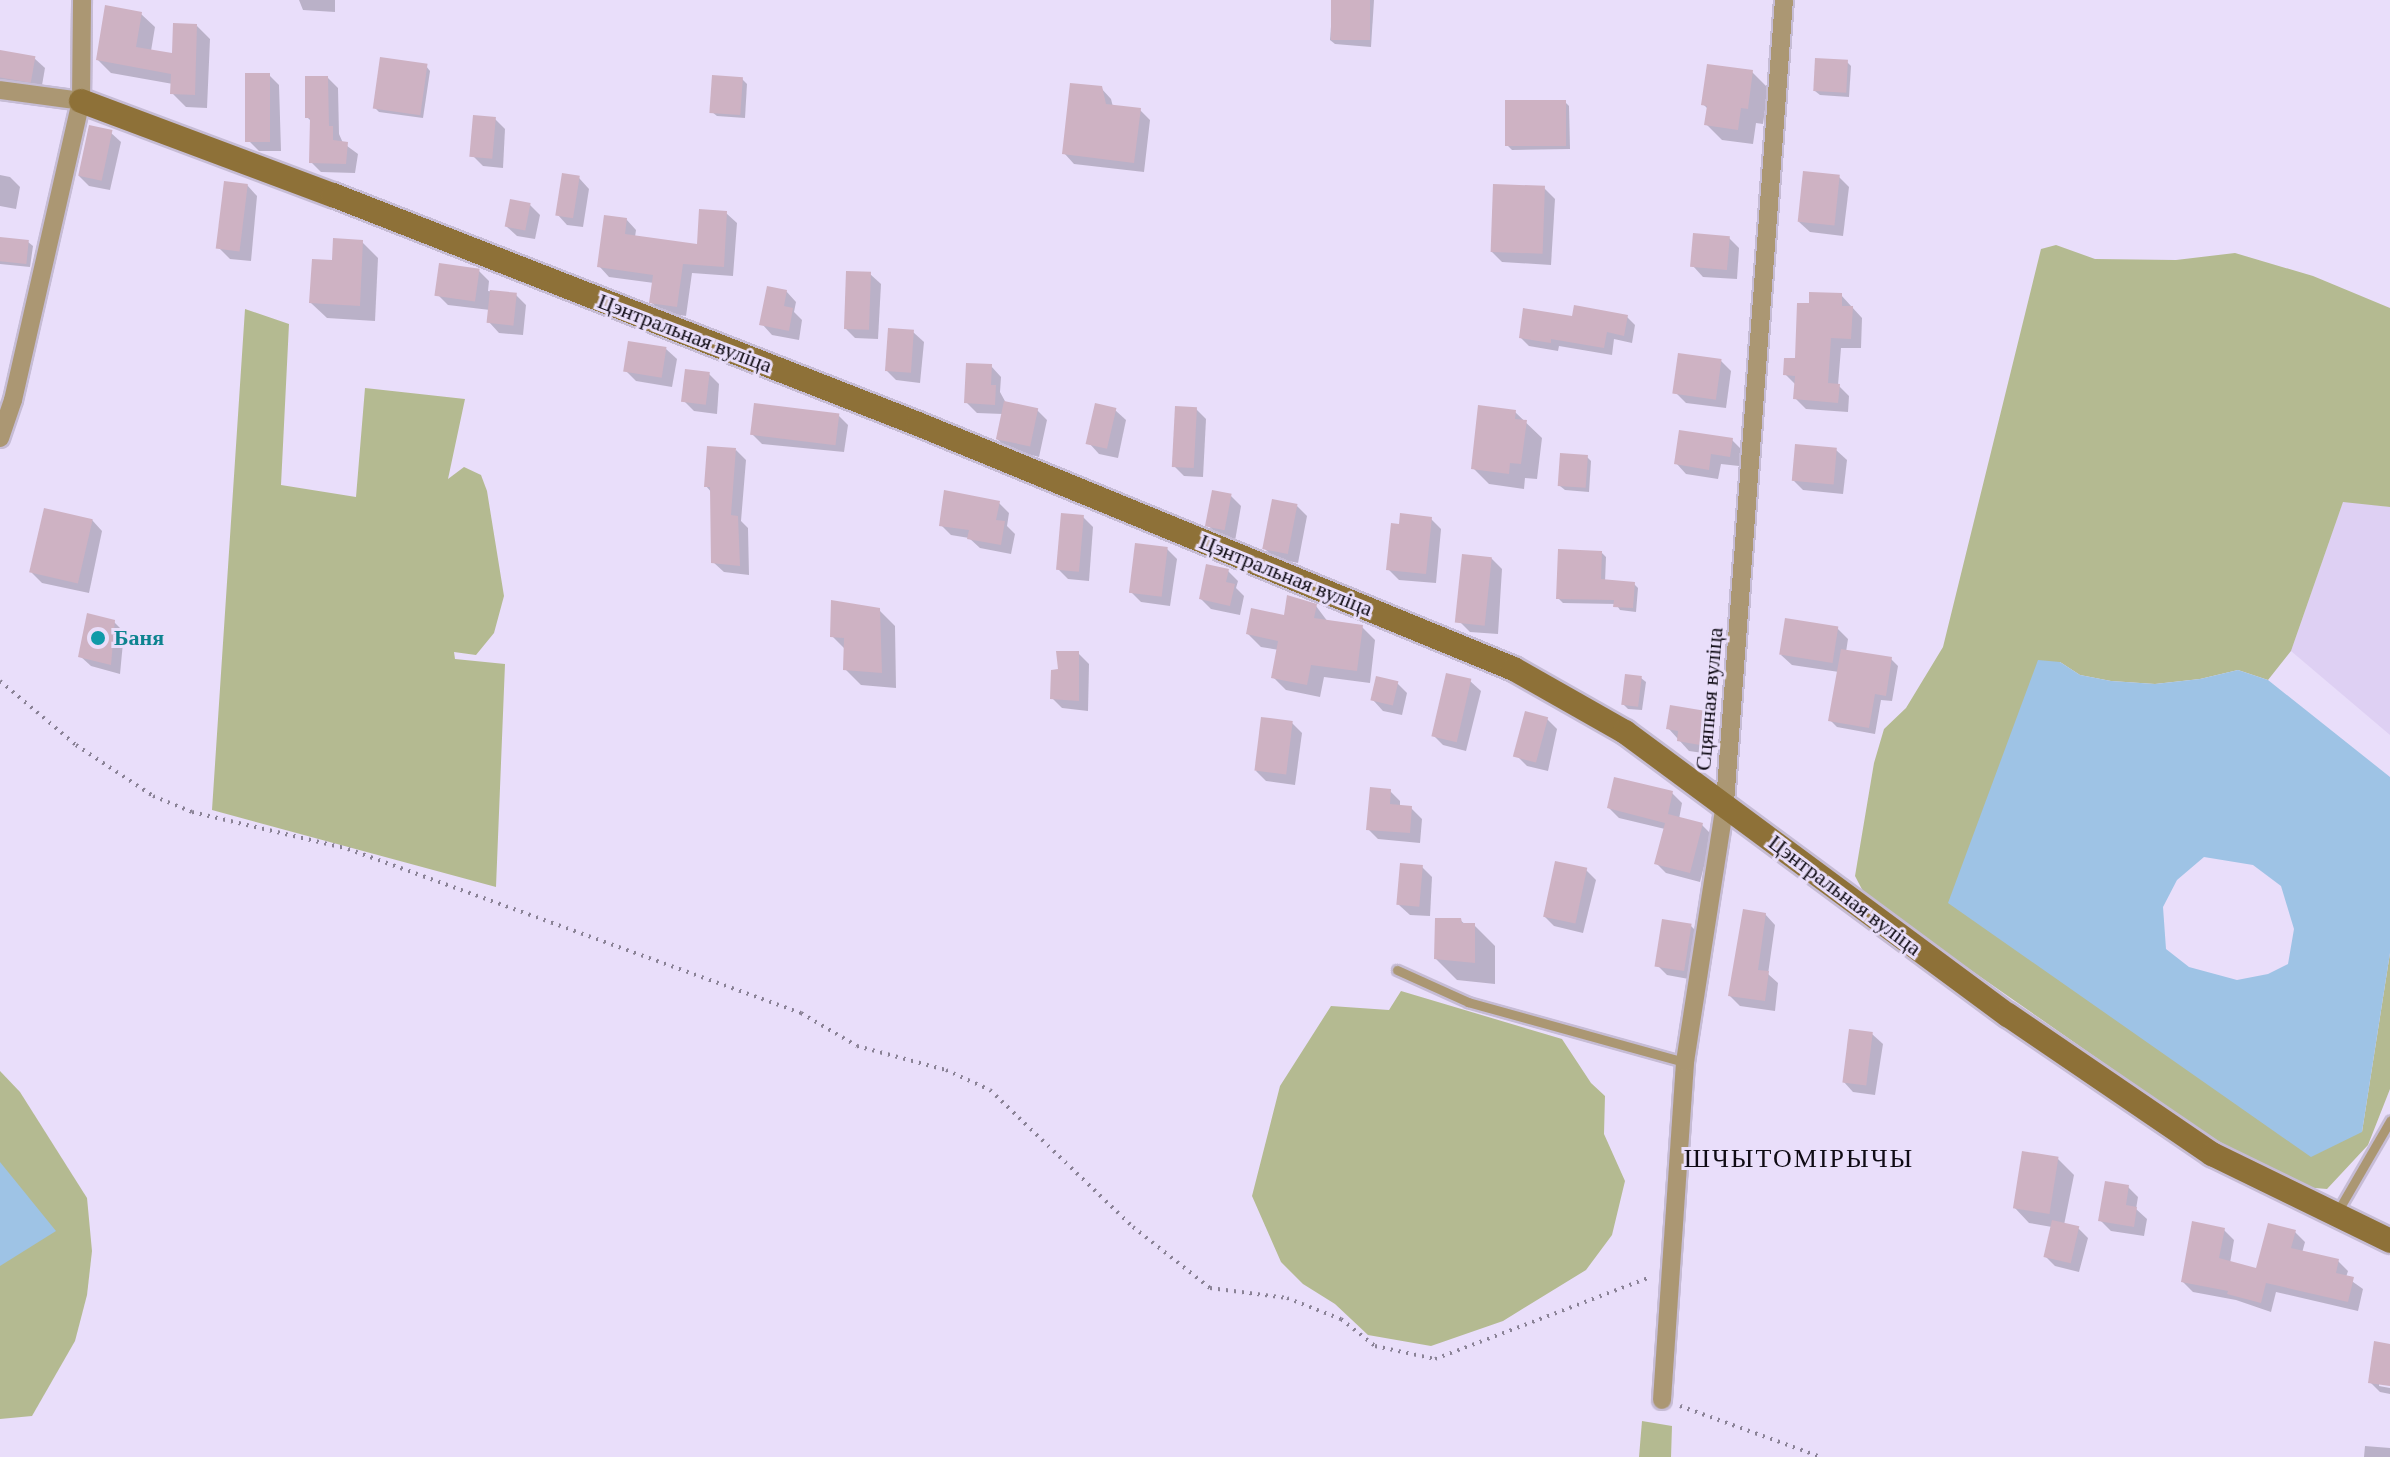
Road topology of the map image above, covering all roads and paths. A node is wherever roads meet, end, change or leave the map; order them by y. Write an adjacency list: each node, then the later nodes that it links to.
1 (82, 0): 4 (street)
2 (1784, 0): 7 (street, Сцяпная вуліца)
3 (0, 90): 4 (street)
4 (81, 101): 5 (street); 7 (street, Цэнтральная вуліца)
5 (0, 438)
6 (0, 681): 13 (path)
7 (1725, 803): 9 (street, Сцяпная вуліца); 11 (street, Цэнтральная вуліца)
8 (1397, 970): 9 (lane)
9 (1685, 1062): 13 (street, Сцяпная вуліца)
10 (2390, 1121): 11 (lane)
11 (2334, 1217): 12 (street, Цэнтральная вуліца)
12 (2390, 1241)
13 (1673, 1268): 14 (street, Сцяпная вуліца)
14 (1662, 1400): 15 (path)
15 (1821, 1457)

